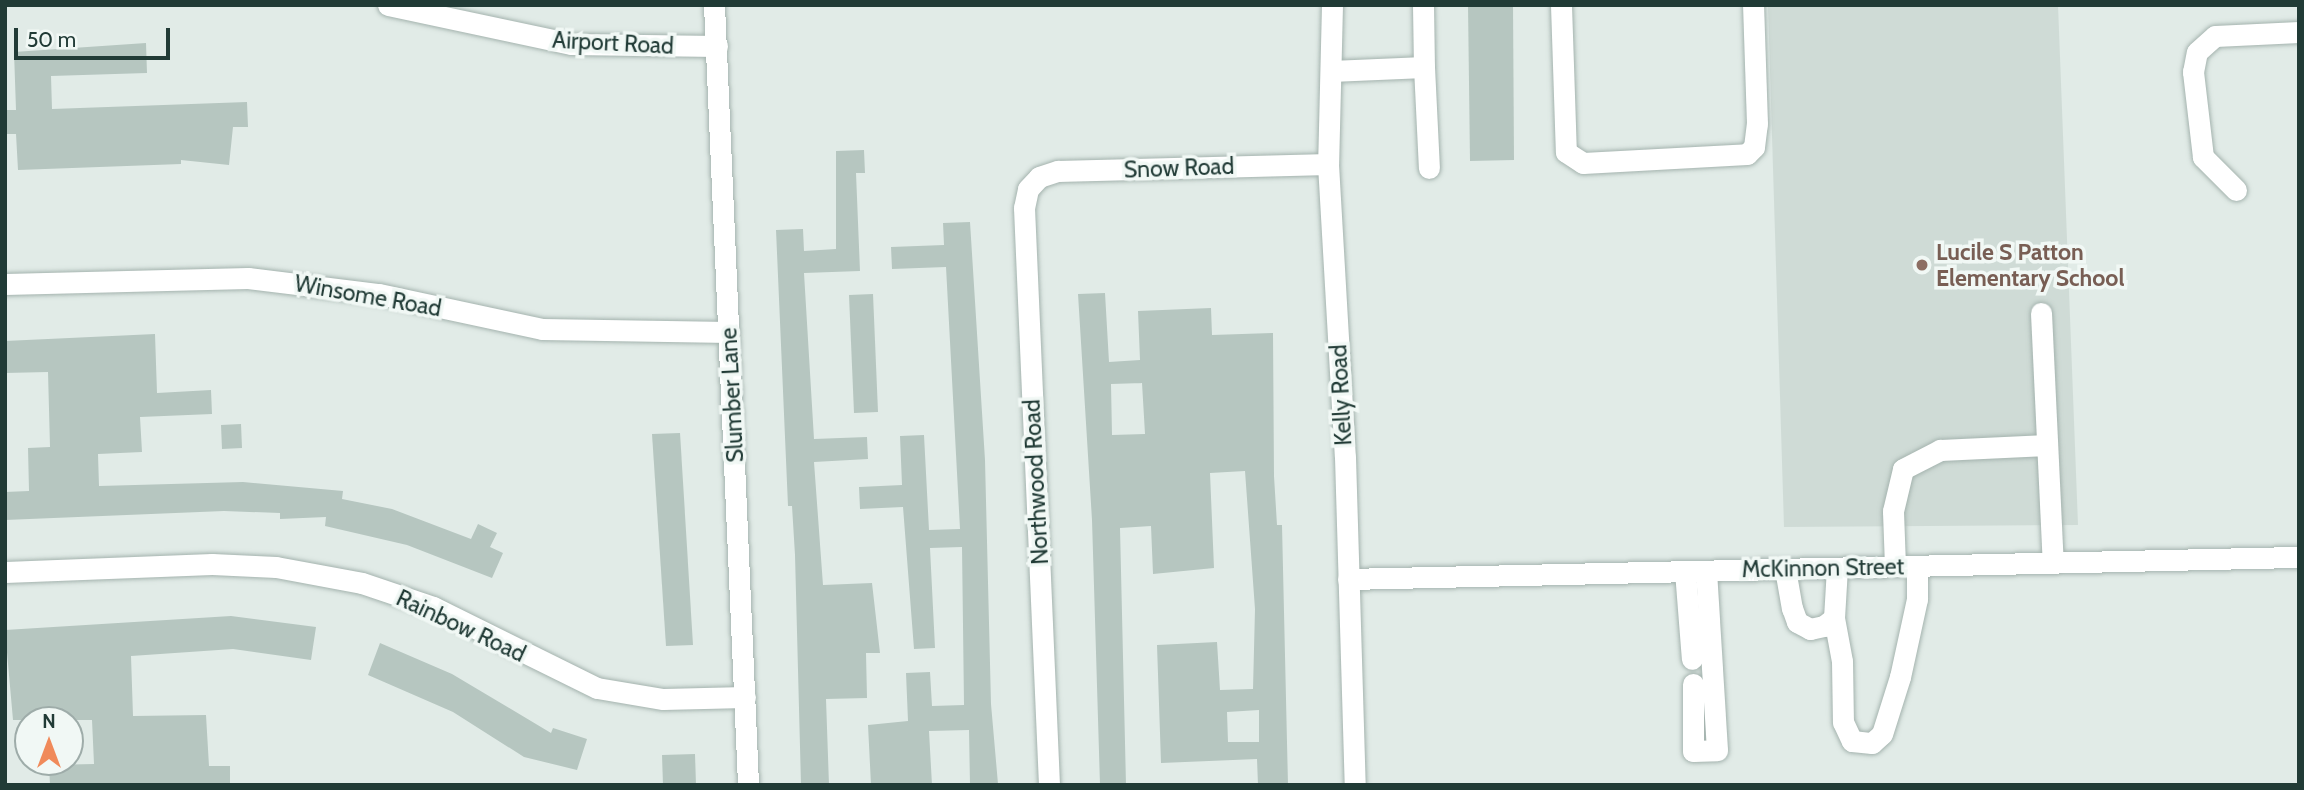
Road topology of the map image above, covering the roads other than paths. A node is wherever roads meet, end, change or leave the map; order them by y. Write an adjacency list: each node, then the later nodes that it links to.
1 (388, 5): 8 (street, Airport Road)
2 (714, 5): 8 (street, Slumber Lane)
3 (1332, 5): 10 (street, Kelly Road)
4 (1423, 5): 9 (street)
5 (1561, 5): 6 (street)
6 (1753, 5)
7 (2299, 32): 14 (street)
8 (717, 46): 17 (street, Slumber Lane)
9 (1424, 67): 10 (street); 12 (street)
10 (1331, 71): 11 (street, Kelly Road)
11 (1328, 164): 13 (street, Snow Road); 27 (street, Kelly Road)
12 (1429, 168)
13 (1033, 182): 33 (street, Northwood Road)
14 (2236, 190)
15 (5, 284): 17 (street, Winsome Road)
16 (2041, 313): 18 (street)
17 (729, 332): 31 (street, Slumber Lane)
18 (2047, 445): 20 (street); 21 (street)
19 (2299, 557): 20 (street, McKinnon Street)
20 (2053, 563): 22 (street, McKinnon Street)
21 (1895, 566): 22 (street, McKinnon Street); 23 (street, McKinnon Street)
22 (1917, 566): 28 (street)
23 (1837, 568): 24 (street, McKinnon Street); 28 (street)
24 (1785, 569): 25 (street, McKinnon Street); 28 (street)
25 (1696, 571): 27 (street, McKinnon Street); 29 (street); 30 (street)
26 (5, 572): 31 (street, Rainbow Road)
27 (1348, 579): 34 (street, Kelly Road)
28 (1834, 618)
29 (1692, 659)
30 (1693, 684)
31 (745, 696): 32 (street, Slumber Lane)
32 (748, 785)
33 (1049, 785)
34 (1354, 785)

